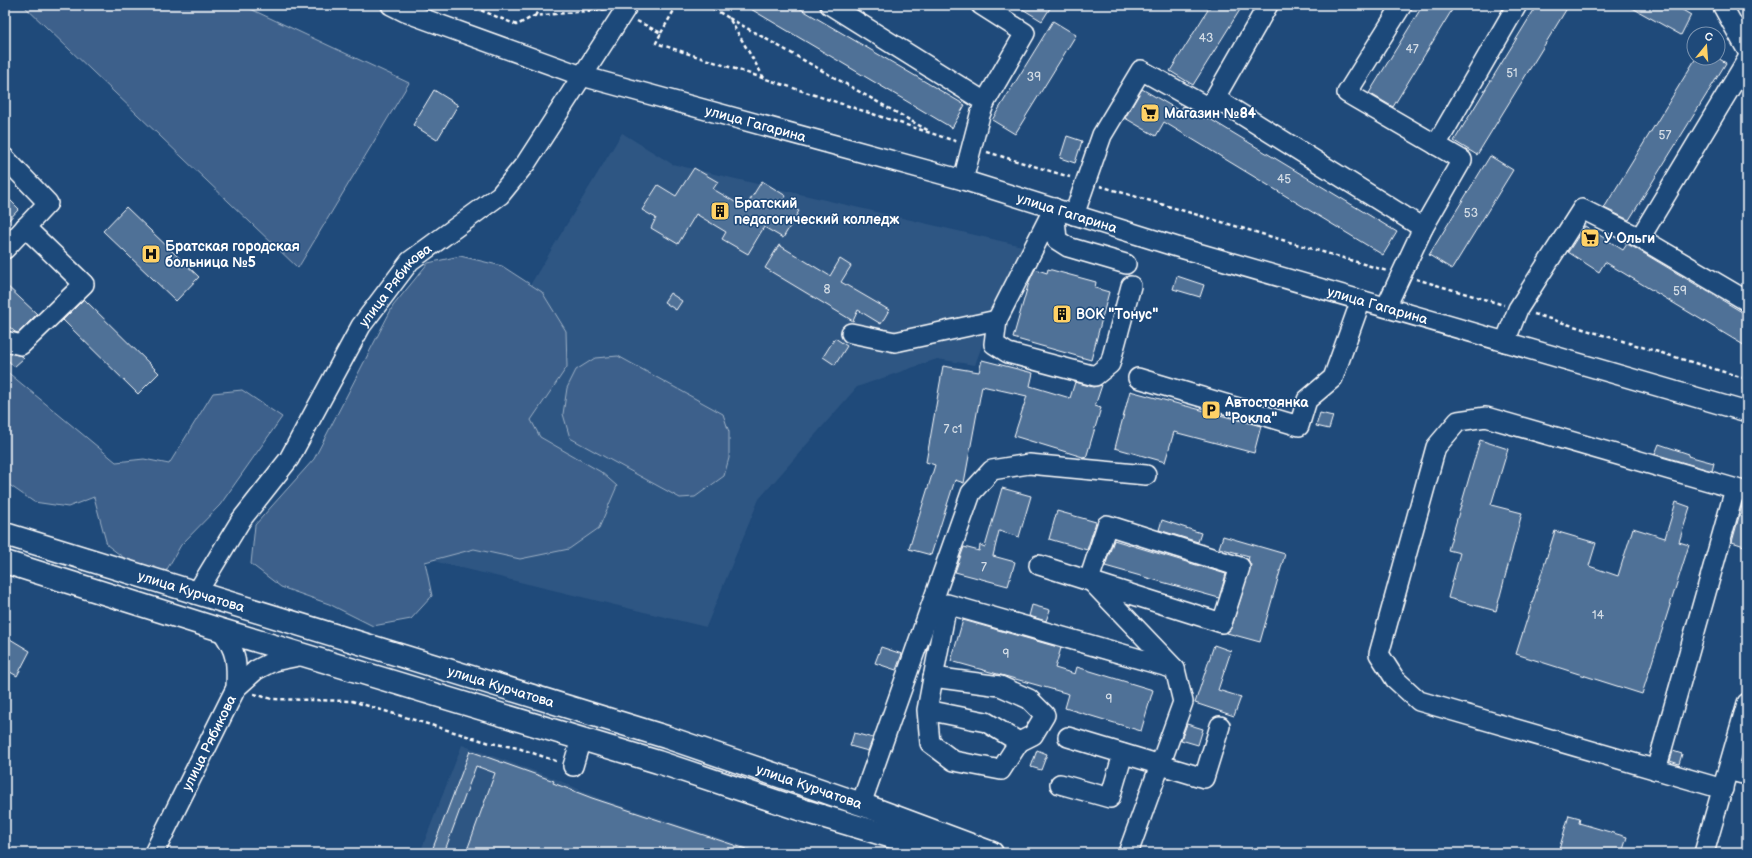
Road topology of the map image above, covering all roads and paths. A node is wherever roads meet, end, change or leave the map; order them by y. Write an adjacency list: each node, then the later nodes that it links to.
1 (468, 5): 15 (path)
2 (541, 5): 15 (path)
3 (604, 5): 15 (path)
4 (678, 5): 17 (path)
5 (707, 5): 16 (path)
6 (830, 5): 23 (street)
7 (981, 5): 14 (street)
8 (1268, 5): 22 (street)
9 (1402, 5): 25 (street)
10 (1517, 5): 25 (street)
11 (1722, 5): 18 (street)
12 (402, 7): 20 (street, улица Гагарина)
13 (625, 9): 17 (path); 20 (street, улица Рябикова)
14 (1005, 11): 23 (street)
15 (534, 16)
16 (729, 18): 21 (path); 24 (path)
17 (661, 33): 21 (path)
18 (1747, 50)
19 (1747, 60): 34 (street)
20 (582, 76): 28 (street, улица Гагарина); 56 (street, улица Рябикова)
21 (764, 78): 24 (path)
22 (1215, 98): 29 (street); 33 (street)
23 (985, 102): 26 (street)
24 (935, 135): 26 (path)
25 (1436, 145): 33 (street)
26 (972, 147): 28 (street); 29 (path)
27 (5, 158): 32 (street)
28 (963, 180): 30 (street, улица Гагарина)
29 (1086, 182): 31 (street); 37 (path)
30 (1054, 208): 31 (street, улица Гагарина); 36 (street); 43 (street)
31 (1074, 215): 39 (street, улица Гагарина)
32 (26, 227): 35 (street); 45 (street)
33 (1422, 228): 37 (street)
34 (1640, 238): 40 (street); 42 (street)
35 (5, 249)
36 (1126, 264)
37 (1401, 275): 41 (street); 42 (path)
38 (1131, 286): 43 (street)
39 (1361, 300): 41 (street, улица Гагарина); 47 (street)
40 (1747, 301)
41 (1386, 307): 46 (street, улица Гагарина)
42 (1518, 309): 46 (street); 48 (path)
43 (997, 320): 44 (street)
44 (851, 333)
45 (5, 341)
46 (1505, 342): 49 (street, улица Гагарина)
47 (1138, 378)
48 (1747, 379)
49 (1747, 412)
50 (1146, 475): 78 (street)
51 (1741, 490): 73 (street); 73 (street)
52 (13, 537): 53 (main road); 56 (main road, улица Курчатова)
53 (8, 563): 57 (main road)
54 (1039, 565): 55 (street)
55 (1089, 580): 55 (street); 59 (street)
56 (196, 594): 65 (main road, улица Курчатова)
57 (221, 630): 58 (main road); 61 (street, улица Рябикова)
58 (304, 655): 61 (street); 67 (main road)
59 (1175, 669): 60 (street); 72 (street)
60 (933, 677): 63 (street); 68 (street)
61 (244, 691): 71 (path); 79 (street, улица Рябикова)
62 (1747, 703): 74 (street)
63 (927, 710): 68 (street); 68 (street)
64 (1220, 726): 72 (street)
65 (666, 737): 70 (main road); 78 (main road, улица Курчатова)
66 (1068, 737): 69 (street)
67 (581, 739): 70 (main road); 71 (street)
68 (1019, 742)
69 (1123, 754): 72 (street); 76 (street)
70 (658, 762): 80 (main road)
71 (573, 766)
72 (1161, 766): 82 (street)
73 (1656, 770): 77 (street)
74 (1728, 770): 75 (street); 77 (street)
75 (1747, 776)
76 (1060, 784)
77 (1723, 789): 83 (street)
78 (861, 804): 81 (main road, улица Курчатова)
79 (154, 853)
80 (946, 853)
81 (992, 853)
82 (1128, 853)
83 (1704, 853)

